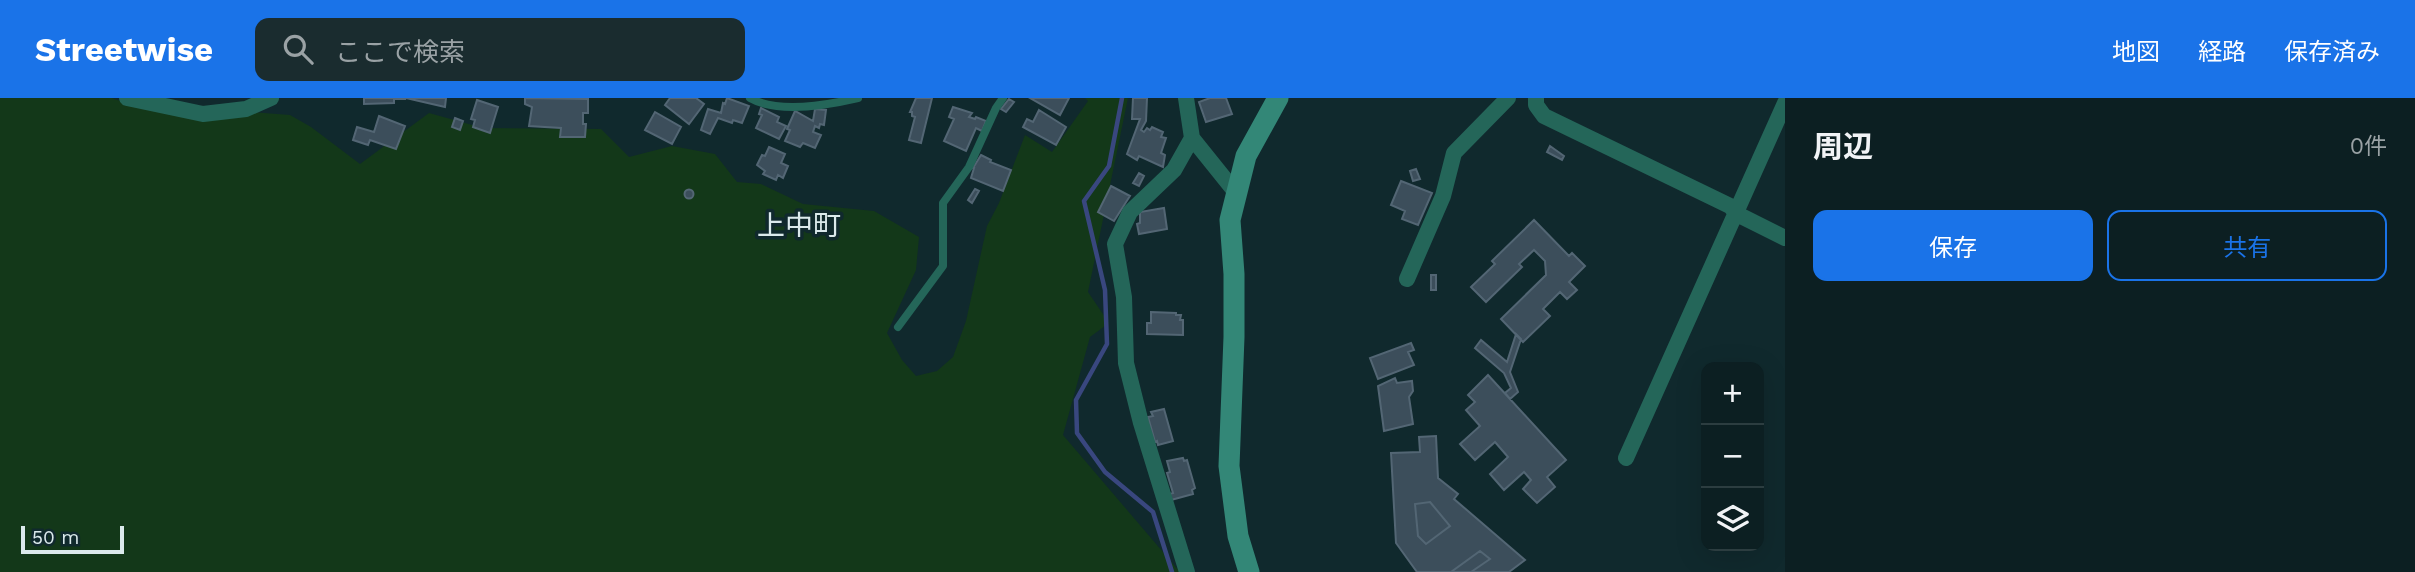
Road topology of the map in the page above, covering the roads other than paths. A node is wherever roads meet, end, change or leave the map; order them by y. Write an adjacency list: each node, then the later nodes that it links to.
1 (127, 98): 2 (street)
2 (271, 98)
3 (750, 98): 4 (lane)
4 (858, 98)
5 (1003, 98): 16 (lane)
6 (1186, 98): 11 (street)
7 (1278, 98): 12 (street)
8 (1508, 98): 15 (street)
9 (1536, 98): 13 (street)
10 (1785, 103): 13 (street)
11 (1192, 138): 12 (street); 18 (street)
12 (1237, 194): 19 (street)
13 (1737, 214): 14 (street); 17 (street)
14 (1785, 238)
15 (1407, 279)
16 (898, 327)
17 (1626, 458)
18 (1187, 572)
19 (1249, 572)

